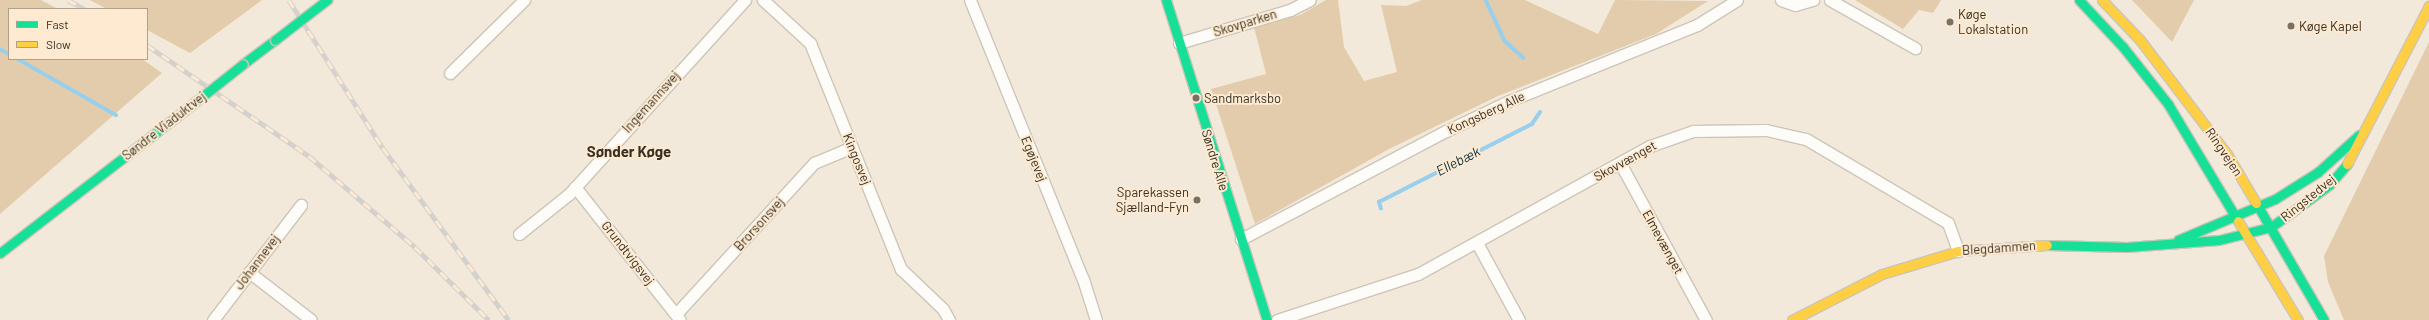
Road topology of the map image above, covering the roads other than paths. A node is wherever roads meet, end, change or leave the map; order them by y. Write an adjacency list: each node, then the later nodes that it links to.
1 (327, 0): 32 (main road, Søndre Viaduktvej, bridge)
2 (524, 0): 17 (street)
3 (745, 0): 21 (street, Ingemannsvej)
4 (763, 0): 19 (street, Kingosvej)
5 (970, 0): 38 (street, Egøjevej)
6 (1166, 0): 15 (main road, Søndre Alle)
7 (1310, 0): 15 (street, Skovparken)
8 (1737, 0): 28 (street, Kongsberg Alle)
9 (1781, 0): 10 (street)
10 (1813, 0)
11 (1830, 0): 16 (street)
12 (2079, 0): 24 (main road, Ringvejen)
13 (2102, 0): 23 (main road, Ringvejen)
14 (2429, 6): 18 (main road, Ringstedvej)
15 (1179, 43): 28 (main road, Søndre Alle)
16 (1916, 48)
17 (450, 73)
18 (2368, 126): 23 (main road, Ringstedvej); 25 (main road, Ringstedvej)
19 (852, 147): 34 (street, Brorsonsvej); 37 (street, Kingosvej)
20 (1620, 163): 29 (street, Skovvænget); 31 (street, Skovvænget); 42 (street, Elmevænget)
21 (575, 187): 26 (street, Ingemannsvej); 34 (street, Grundtvigsvej)
22 (301, 205): 33 (street, Johannevej)
23 (2259, 207): 24 (main road, Ringstedvej); 25 (main road, Ringvejen)
24 (2236, 216): 27 (main road, Ringvejen); 30 (main road, Blegdammen)
25 (2271, 227): 27 (main road, Ringstedvej); 45 (main road, Ringvejen)
26 (519, 234)
27 (2248, 235): 30 (main road, Blegdammen); 44 (main road, Ringvejen)
28 (1241, 239): 39 (main road, Søndre Alle)
29 (1477, 243): 40 (street, Skovvænget); 41 (street)
30 (2173, 243): 31 (main road, Blegdammen)
31 (1958, 251): 43 (main road, Blegdammen)
32 (0, 253)
33 (250, 272): 35 (street, Johannevej); 36 (street)
34 (678, 317)
35 (213, 320)
36 (311, 320)
37 (949, 320)
38 (1096, 320)
39 (1267, 320)
40 (1277, 320)
41 (1520, 320)
42 (1706, 320)
43 (1792, 320)
44 (2298, 320)
45 (2324, 320)

